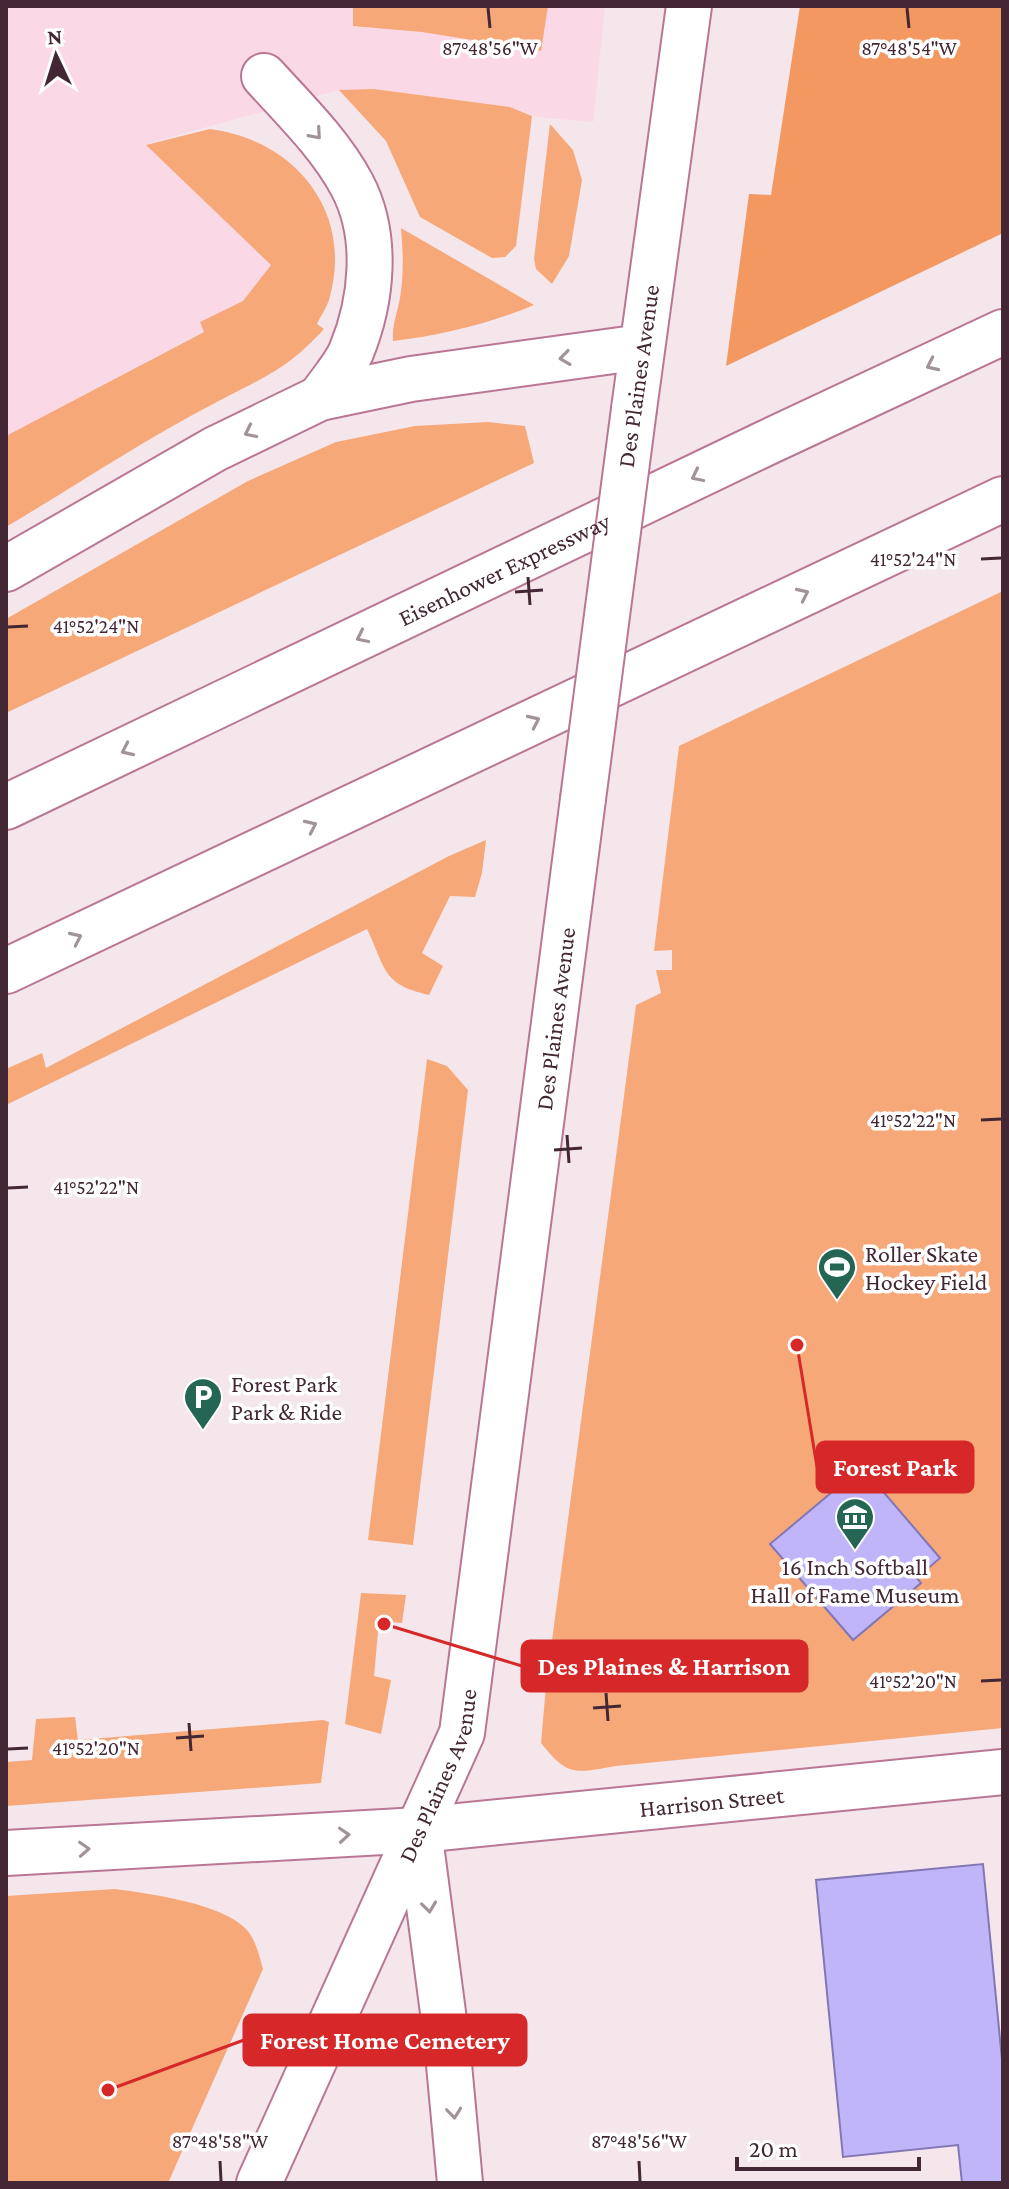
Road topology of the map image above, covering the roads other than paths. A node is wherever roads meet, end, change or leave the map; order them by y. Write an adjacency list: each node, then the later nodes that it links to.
1 (689, 6): 4 (main road, Des Plaines Avenue)
2 (264, 76): 5 (main road, one-way to 5)
3 (1003, 332): 8 (main road, Eisenhower Expressway, one-way to 8)
4 (642, 347): 5 (main road, one-way to 5); 11 (main road, Des Plaines Avenue, bridge)
5 (320, 398): 7 (main road, one-way to 7)
6 (1003, 499): 9 (main road, one-way to 6)
7 (6, 569)
8 (6, 807)
9 (6, 971)
10 (1003, 1772): 11 (main road, Harrison Street)
11 (419, 1830): 12 (main road, Harrison Street, one-way to 11); 13 (main road, Des Plaines Avenue); 14 (main road, one-way to 14)
12 (6, 1853)
13 (259, 2183)
14 (460, 2183)

